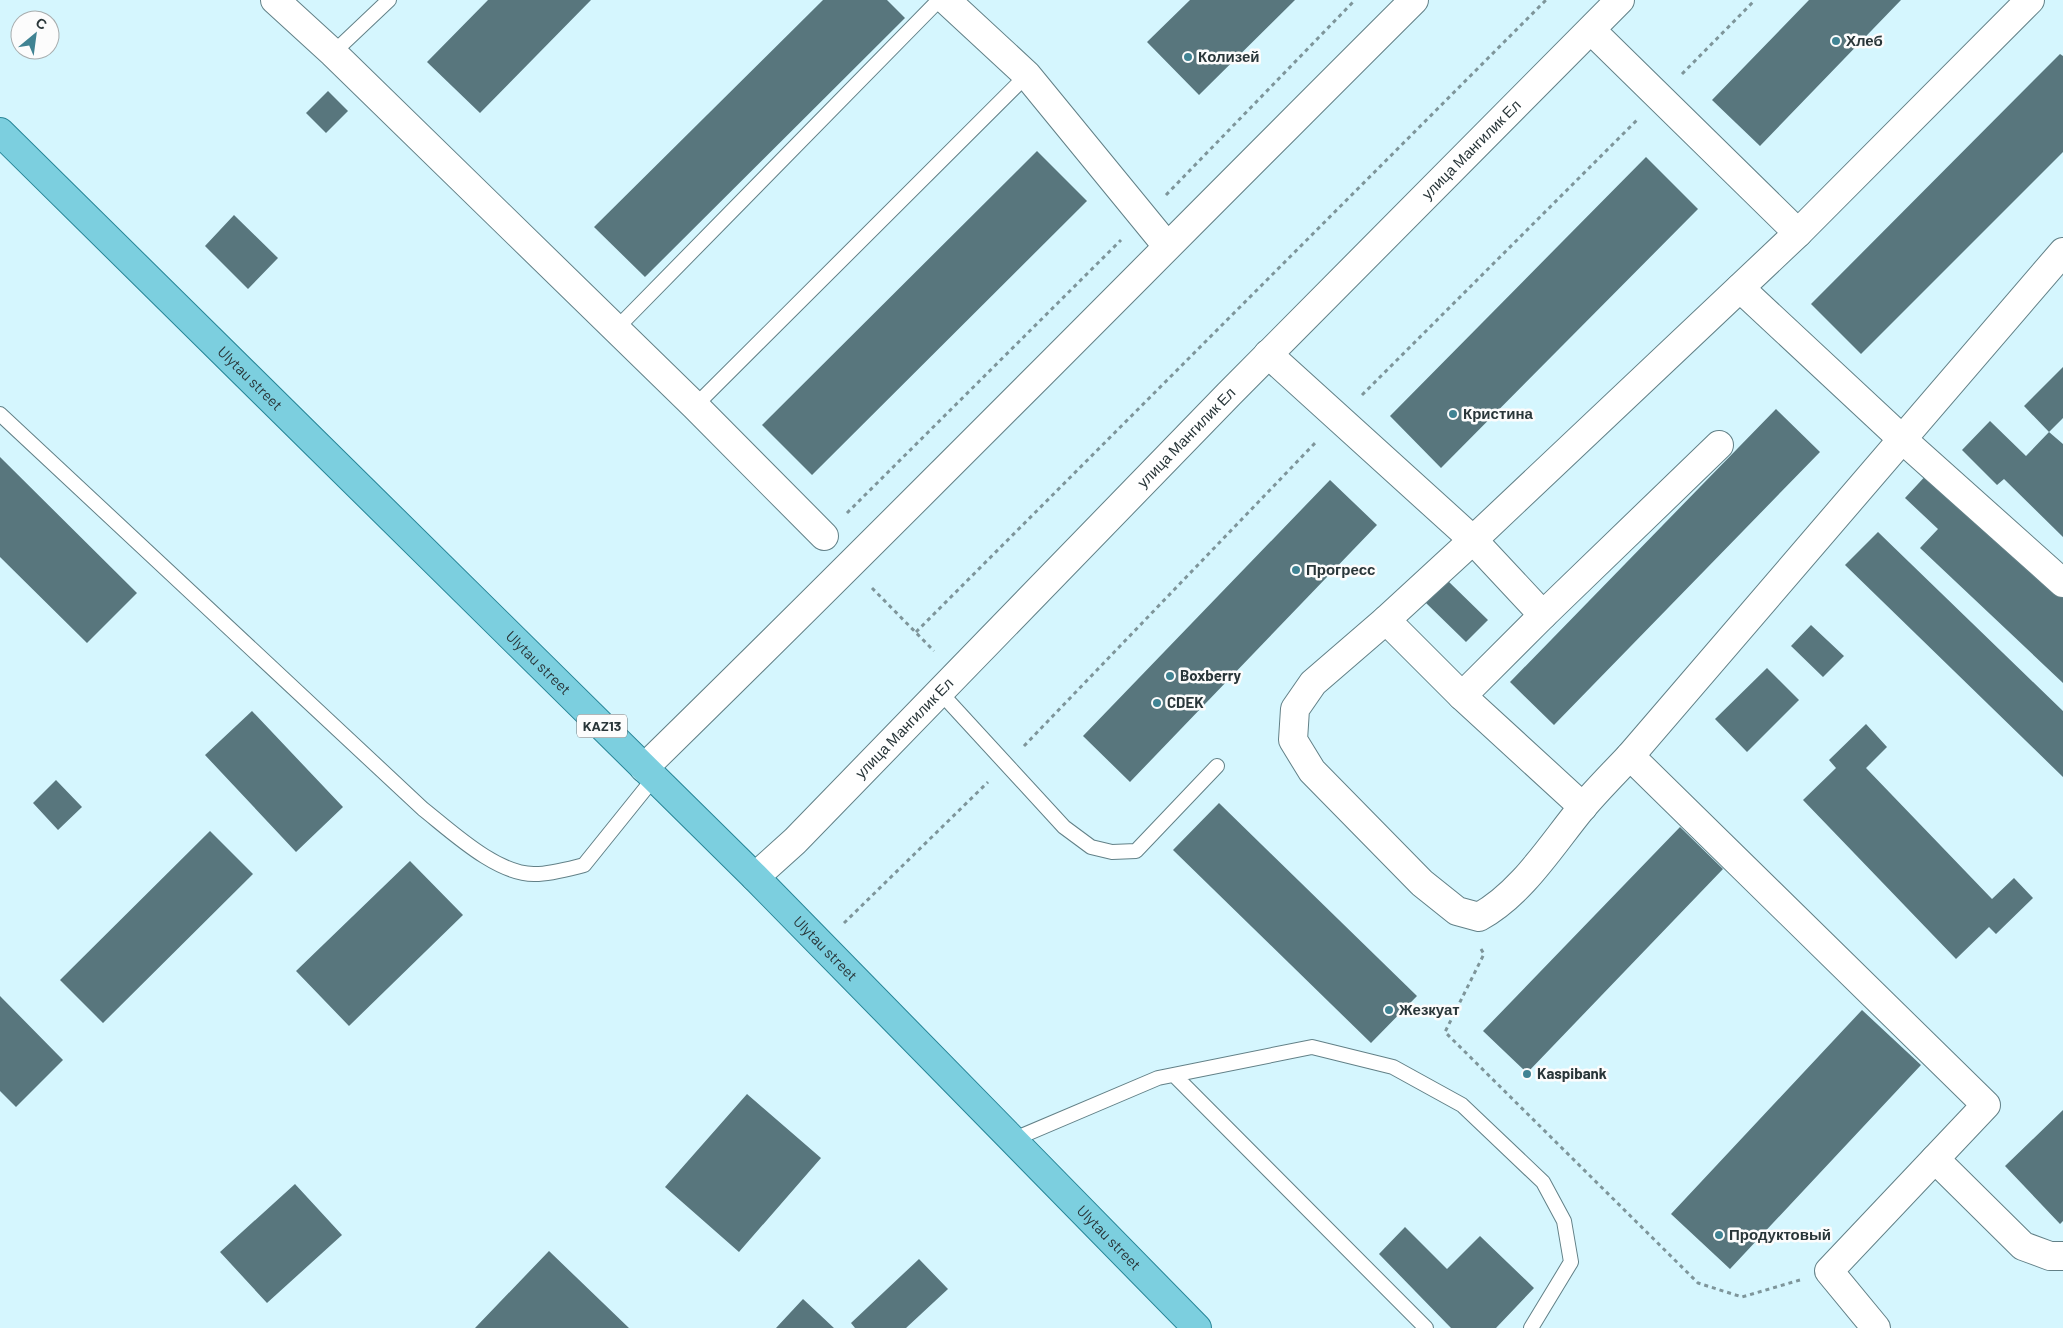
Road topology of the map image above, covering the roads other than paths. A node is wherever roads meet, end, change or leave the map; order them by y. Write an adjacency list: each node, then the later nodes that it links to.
1 (275, 0): 9 (street)
2 (389, 0): 9 (lane)
3 (938, 0): 16 (lane)
4 (946, 0): 10 (street)
5 (1414, 0): 13 (street)
6 (1620, 0): 8 (street, улица Мангилик Ел)
7 (2030, 0): 12 (street)
8 (1591, 30): 12 (street); 17 (street, улица Мангилик Ел)
9 (332, 53): 16 (street)
10 (1027, 75): 13 (street); 18 (lane)
11 (0, 132): 31 (main road, Ulytau street / KAZ13)
12 (1798, 233): 15 (street)
13 (1167, 246): 31 (street)
14 (2063, 252): 20 (street)
15 (1740, 288): 20 (street); 23 (street)
16 (616, 329): 18 (street)
17 (1268, 354): 23 (street); 27 (street, улица Мангилик Ел)
18 (696, 406): 22 (street)
19 (0, 414): 31 (lane)
20 (1902, 439): 24 (street); 29 (street)
21 (1719, 445): 25 (street)
22 (824, 536)
23 (1473, 540): 25 (street); 26 (street)
24 (2063, 583)
25 (1543, 615): 28 (street)
26 (1386, 620): 28 (street); 32 (street)
27 (947, 682): 30 (lane); 33 (street, улица Мангилик Ел)
28 (1462, 696): 32 (street)
29 (1630, 756): 32 (street); 36 (street)
30 (1217, 766)
31 (649, 773): 33 (main road, Ulytau street / KAZ13)
32 (1583, 807)
33 (755, 877): 35 (main road, Ulytau street / KAZ13)
34 (1174, 1075): 35 (lane); 39 (lane); 40 (lane)
35 (1012, 1140): 38 (main road, Ulytau street / KAZ13)
36 (1935, 1159): 37 (street); 41 (street)
37 (2063, 1256)
38 (1197, 1328)
39 (1426, 1328)
40 (1532, 1328)
41 (1876, 1328)

